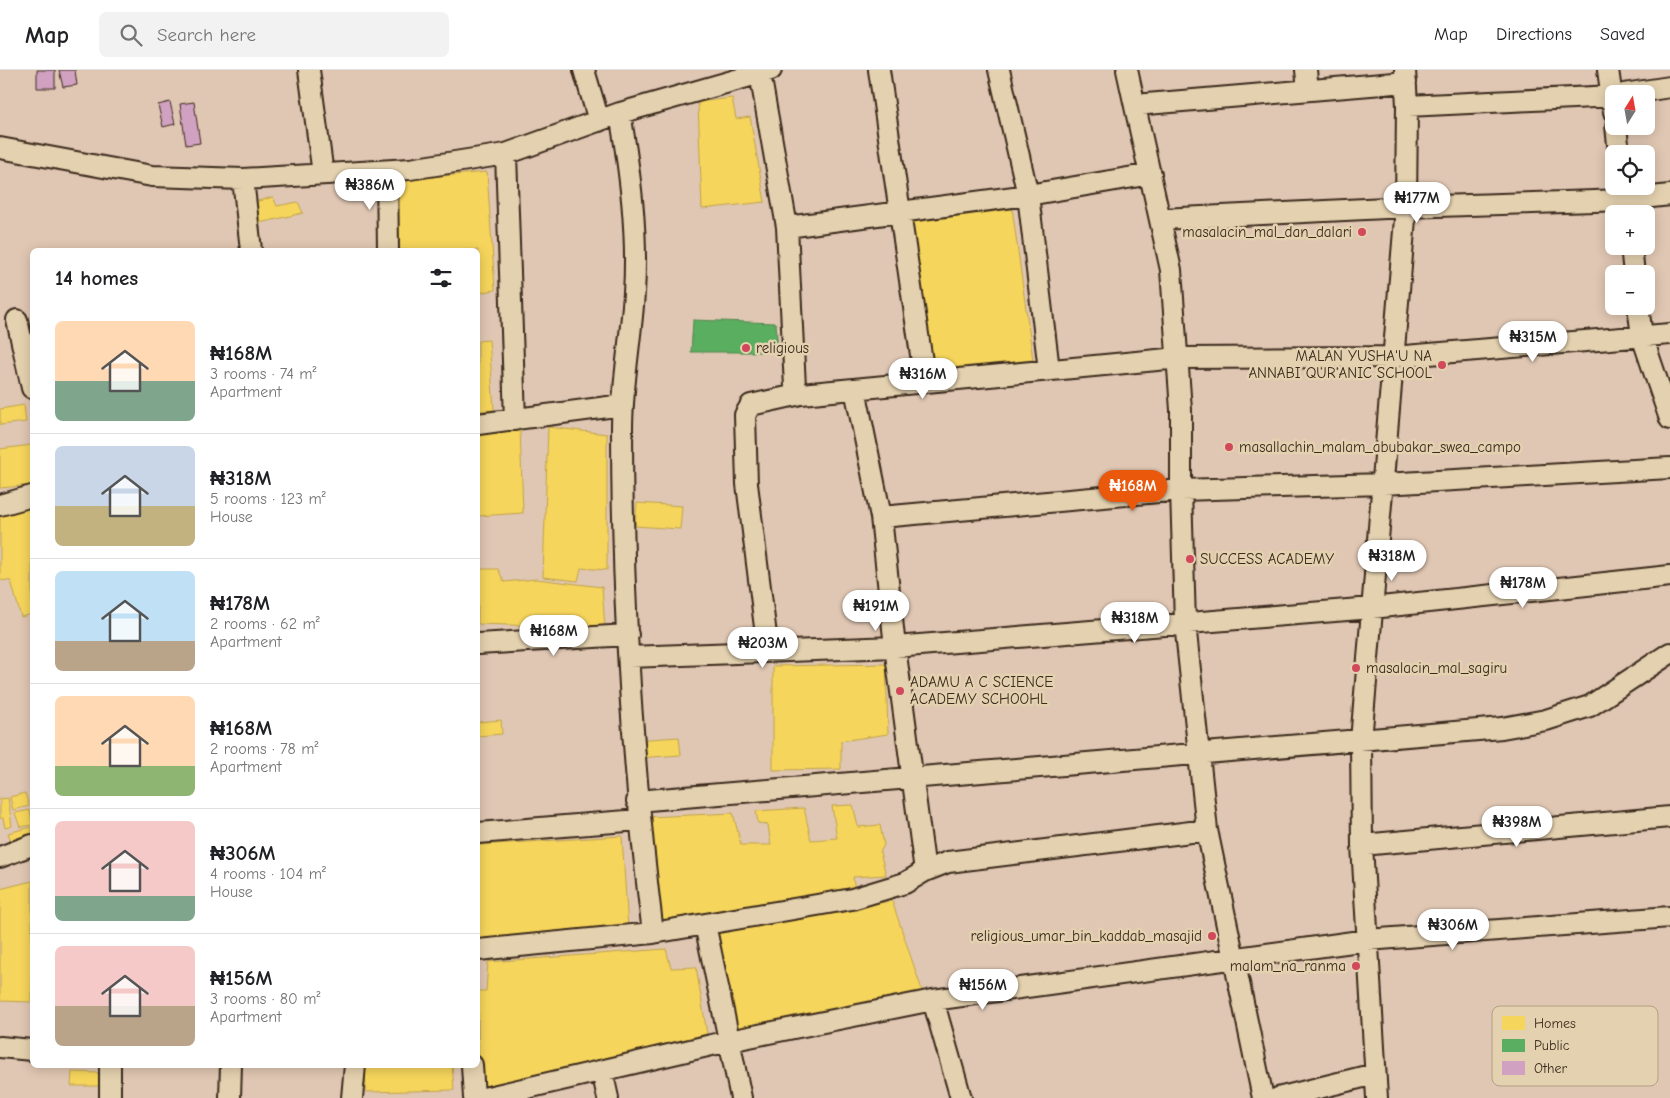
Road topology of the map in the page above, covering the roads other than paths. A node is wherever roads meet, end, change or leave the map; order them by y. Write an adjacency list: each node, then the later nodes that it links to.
1 (309, 70): 23 (street)
2 (584, 70): 19 (street)
3 (879, 70): 30 (street)
4 (999, 70): 26 (street)
5 (1128, 70): 16 (street)
6 (1306, 70): 13 (street)
7 (1608, 70): 11 (street)
8 (766, 72): 10 (street); 32 (street)
9 (1405, 76): 13 (street); 17 (street)
10 (715, 78): 18 (street)
11 (1612, 85)
12 (1670, 87): 14 (street)
13 (1308, 90): 16 (street)
14 (1655, 91)
15 (1605, 100): 17 (street)
16 (1135, 105): 24 (street)
17 (1407, 106): 29 (street)
18 (620, 113): 19 (street); 46 (street)
19 (599, 121): 21 (street)
20 (0, 148): 25 (street)
21 (506, 154): 22 (street); 48 (street)
22 (386, 171): 23 (street); 34 (street)
23 (323, 174): 25 (street)
24 (1151, 174): 26 (street); 31 (street)
25 (243, 180): 33 (street)
26 (1028, 195): 30 (street); 41 (street)
27 (1670, 195): 28 (street)
28 (1625, 200): 29 (street)
29 (1406, 207): 31 (street); 39 (street)
30 (900, 212): 32 (street); 43 (street)
31 (1161, 219): 40 (street)
32 (787, 227): 45 (street)
33 (251, 248)
34 (388, 248)
35 (1639, 315): 38 (street)
36 (16, 320): 42 (street)
37 (1670, 334): 38 (street)
38 (1642, 336): 39 (street); 47 (street)
39 (1393, 357): 40 (street); 51 (street)
40 (1178, 358): 41 (street); 52 (street)
41 (1049, 370): 43 (street)
42 (30, 380)
43 (925, 382): 44 (street)
44 (855, 389): 45 (street); 55 (street)
45 (801, 394): 62 (street)
46 (623, 405): 48 (street); 59 (street)
47 (1670, 419)
48 (515, 420): 49 (street)
49 (480, 424)
50 (1670, 468): 51 (street)
51 (1383, 484): 52 (street); 57 (street)
52 (1181, 490): 55 (street); 58 (street)
53 (30, 497): 54 (street)
54 (0, 505)
55 (881, 517): 61 (street)
56 (1670, 576): 57 (street)
57 (1372, 608): 58 (street); 65 (street)
58 (1185, 623): 61 (street); 66 (street)
59 (628, 635): 60 (street); 64 (street)
60 (480, 644)
61 (895, 647): 62 (street); 67 (street)
62 (768, 651): 64 (street)
63 (1670, 653): 65 (street)
64 (629, 657): 68 (street)
65 (1361, 741): 66 (street); 72 (street)
66 (1198, 755): 67 (street); 70 (street)
67 (912, 775): 68 (street); 75 (street)
68 (638, 810): 71 (street); 78 (street)
69 (1670, 817): 72 (street)
70 (1207, 830): 75 (street); 81 (street)
71 (480, 834)
72 (1362, 845): 79 (street)
73 (30, 846): 74 (street)
74 (0, 857)
75 (925, 871): 77 (street)
76 (1670, 916): 79 (street)
77 (705, 924): 78 (street); 83 (street)
78 (652, 933): 80 (street)
79 (1366, 940): 81 (street); 91 (street)
80 (480, 950)
81 (1233, 958): 82 (street); 100 (street)
82 (933, 1000): 83 (street); 99 (street)
83 (729, 1041): 90 (street); 98 (street)
84 (0, 1047): 85 (street)
85 (30, 1050)
86 (110, 1068): 92 (street)
87 (231, 1068): 93 (street)
88 (354, 1068): 94 (street)
89 (472, 1068): 95 (street)
90 (602, 1070): 96 (street); 97 (street)
91 (1375, 1074): 101 (street); 102 (street)
92 (110, 1098)
93 (230, 1098)
94 (352, 1098)
95 (474, 1098)
96 (484, 1098)
97 (608, 1098)
98 (741, 1098)
99 (961, 1098)
100 (1263, 1098)
101 (1278, 1098)
102 (1377, 1098)

